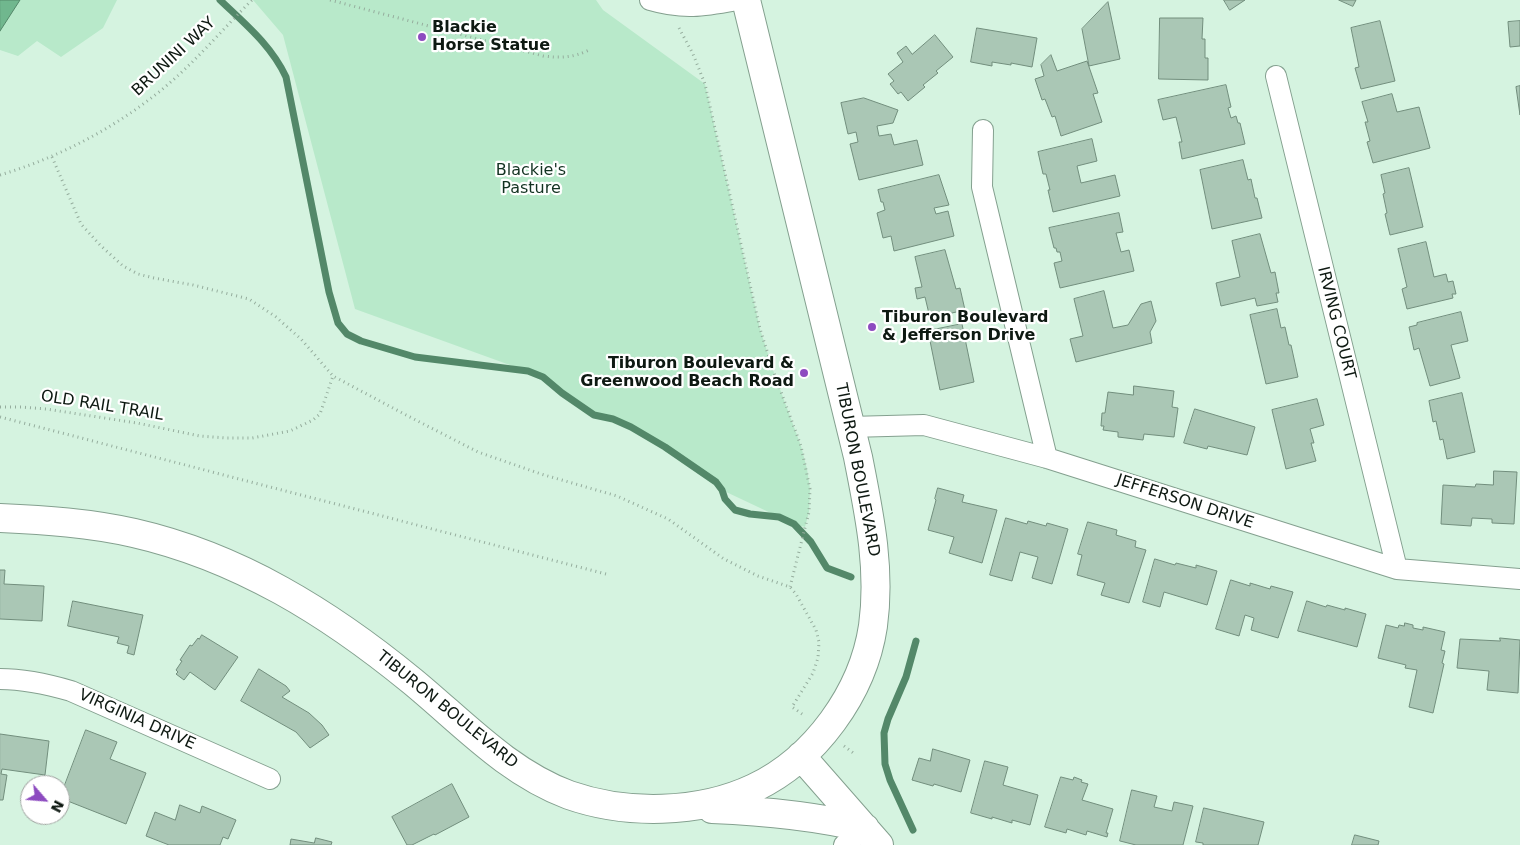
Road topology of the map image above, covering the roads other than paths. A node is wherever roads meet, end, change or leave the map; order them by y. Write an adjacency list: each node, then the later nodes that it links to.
1 (737, 0): 3 (street)
2 (746, 0): 6 (main road, TIBURON BOULEVARD)
3 (658, 2)
4 (1276, 76): 9 (street, IRVING COURT)
5 (983, 130): 7 (street)
6 (850, 427): 7 (street, JEFFERSON DRIVE); 12 (main road, TIBURON BOULEVARD)
7 (1047, 458): 9 (street, JEFFERSON DRIVE)
8 (0, 518): 14 (main road, TIBURON BOULEVARD)
9 (1397, 569): 10 (street, JEFFERSON DRIVE)
10 (1520, 579)
11 (0, 679): 13 (street, VIRGINIA DRIVE)
12 (801, 756): 14 (main road, TIBURON BOULEVARD); 15 (main road)
13 (270, 780)
14 (678, 807): 15 (main road)
15 (872, 837): 16 (street)
16 (844, 845)

